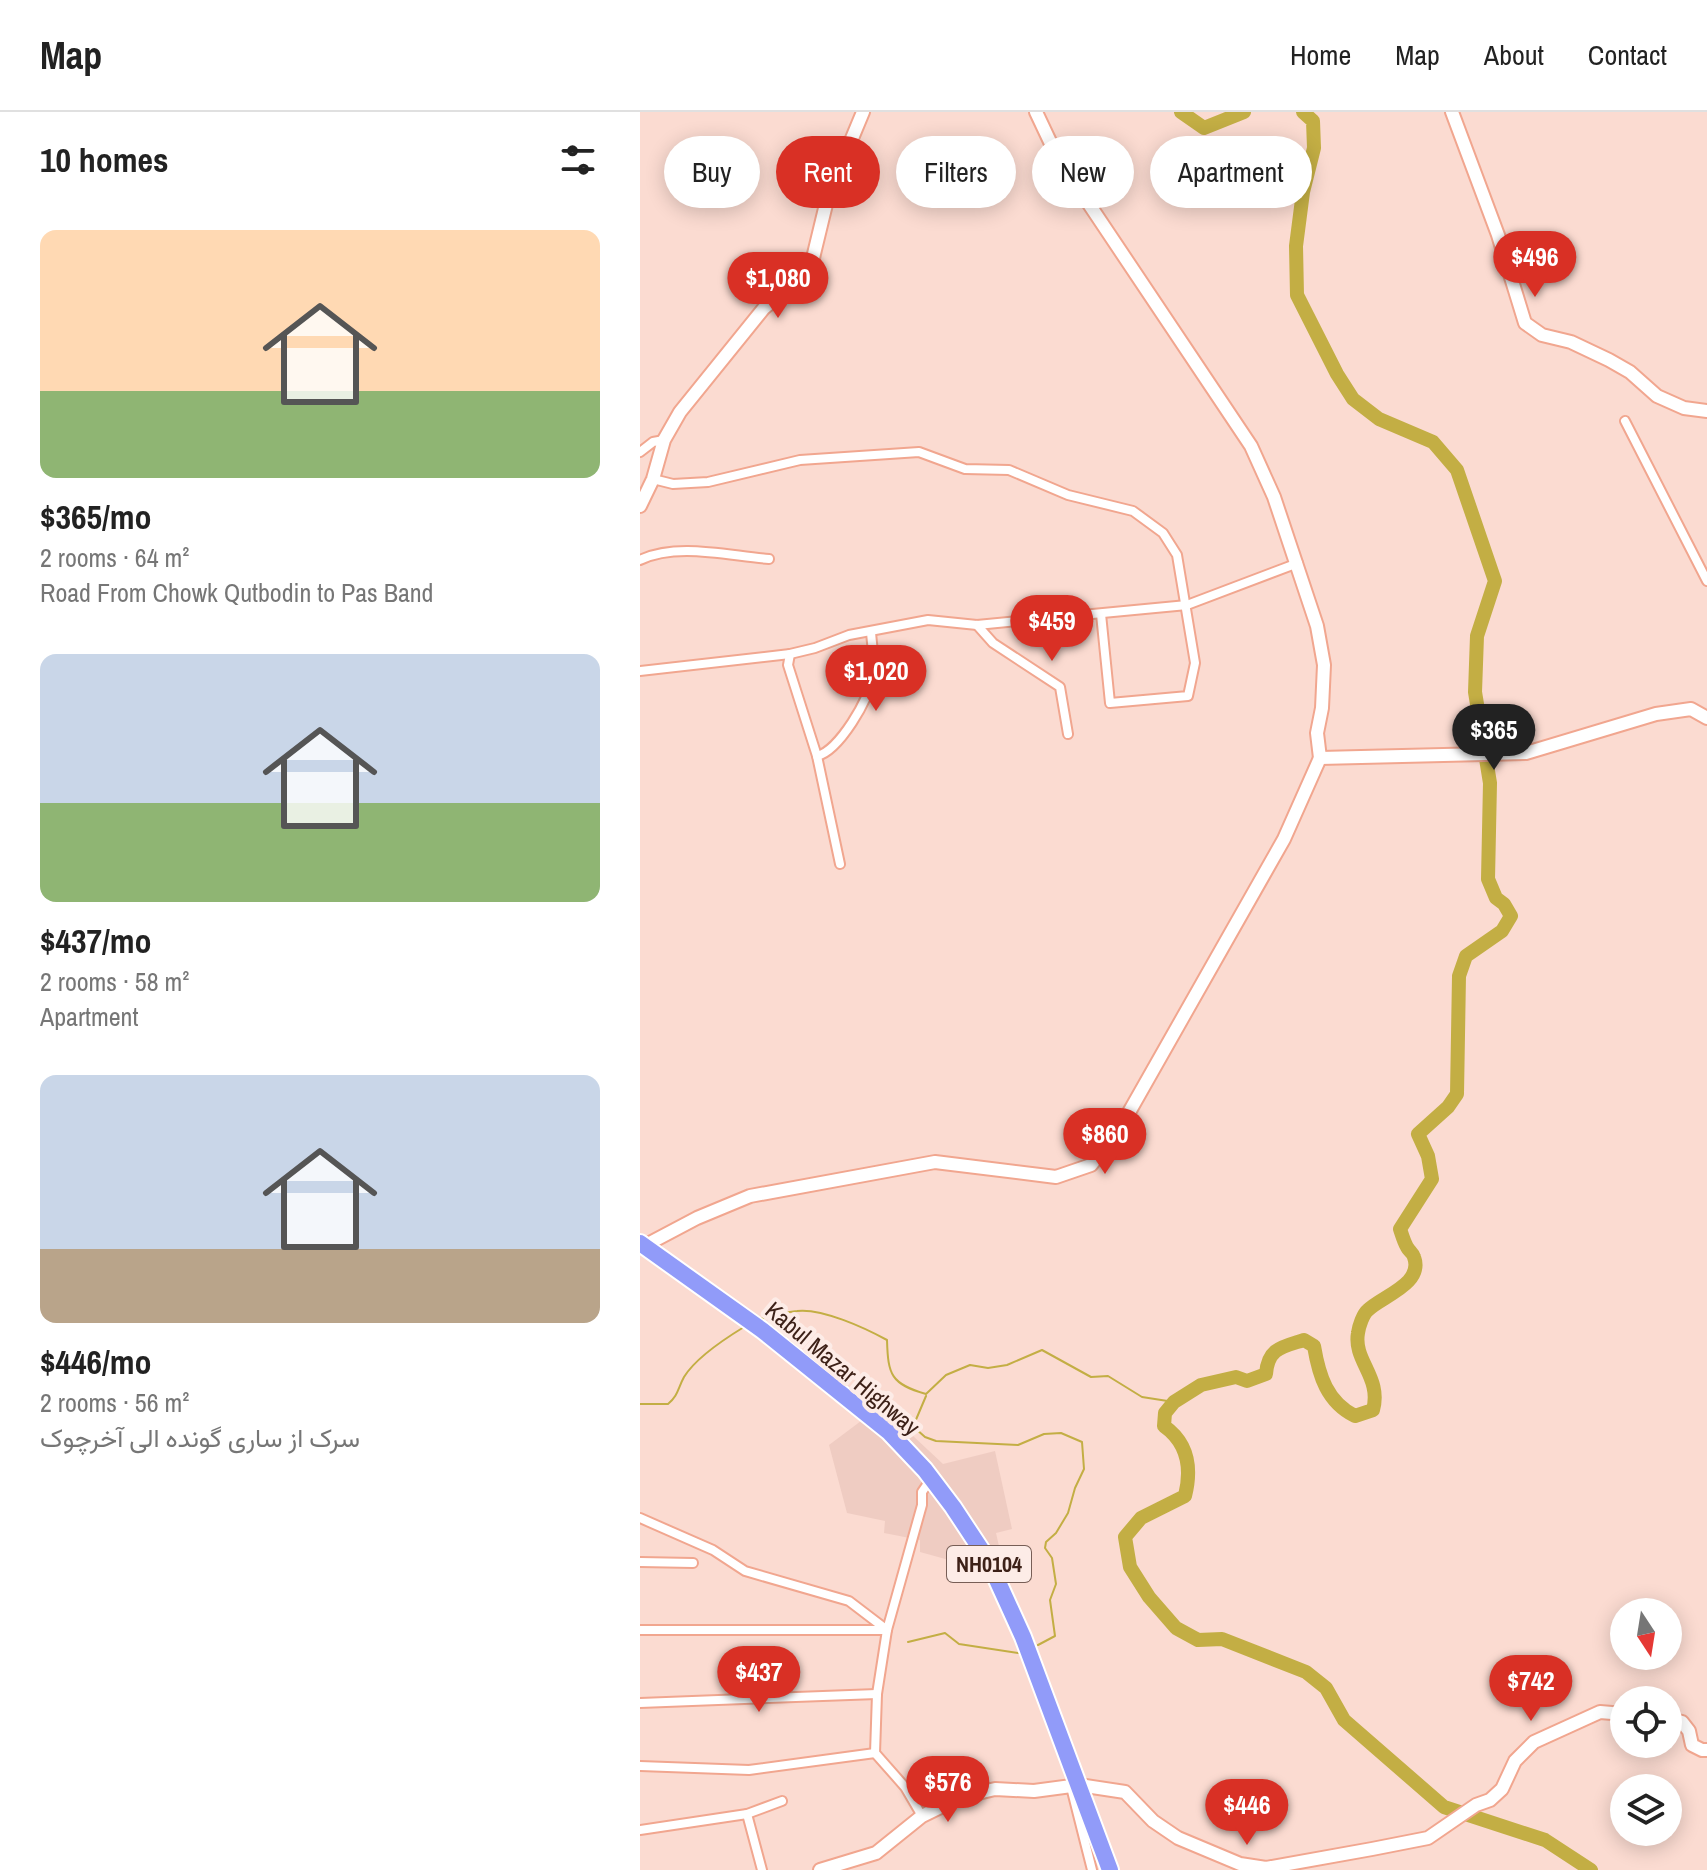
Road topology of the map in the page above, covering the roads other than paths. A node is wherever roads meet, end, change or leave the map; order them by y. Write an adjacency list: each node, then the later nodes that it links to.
1 (863, 112): 6 (main road)
2 (1036, 112): 12 (main road)
3 (1452, 112): 4 (main road)
4 (1707, 411)
5 (1625, 421): 13 (street)
6 (664, 440): 7 (street); 8 (main road)
7 (640, 452)
8 (653, 479): 9 (main road); 14 (street)
9 (640, 506)
10 (769, 559): 11 (street)
11 (640, 560)
12 (1298, 563): 14 (street); 23 (main road)
13 (1707, 581)
14 (1187, 605): 15 (street); 15 (street)
15 (1101, 614): 16 (street)
16 (977, 625): 17 (street); 21 (street)
17 (871, 632): 18 (street); 22 (street)
18 (790, 654): 19 (street); 22 (street)
19 (640, 671)
20 (1707, 718): 23 (main road)
21 (1068, 734)
22 (817, 756): 24 (street)
23 (1320, 758): 25 (main road)
24 (840, 864)
25 (642, 1244): 26 (highway, Kabul Mazar Highway / NH0104)
26 (931, 1478): 31 (street); 39 (highway, Kabul Mazar Highway / NH0104)
27 (640, 1518): 31 (street)
28 (640, 1562): 29 (street)
29 (693, 1563)
30 (640, 1630): 31 (street)
31 (887, 1630): 32 (street)
32 (877, 1694): 33 (street); 37 (street)
33 (640, 1703)
34 (1610, 1713): 39 (main road)
35 (1682, 1722): 36 (main road)
36 (1707, 1750)
37 (875, 1753): 38 (street); 42 (street)
38 (640, 1766)
39 (1075, 1786): 42 (main road); 46 (street); 47 (highway, Kabul Mazar Highway / NH0104)
40 (782, 1801): 41 (street)
41 (747, 1814): 43 (street); 44 (street)
42 (922, 1816): 45 (main road)
43 (640, 1830)
44 (762, 1870)
45 (820, 1870)
46 (1092, 1870)
47 (1110, 1870)

